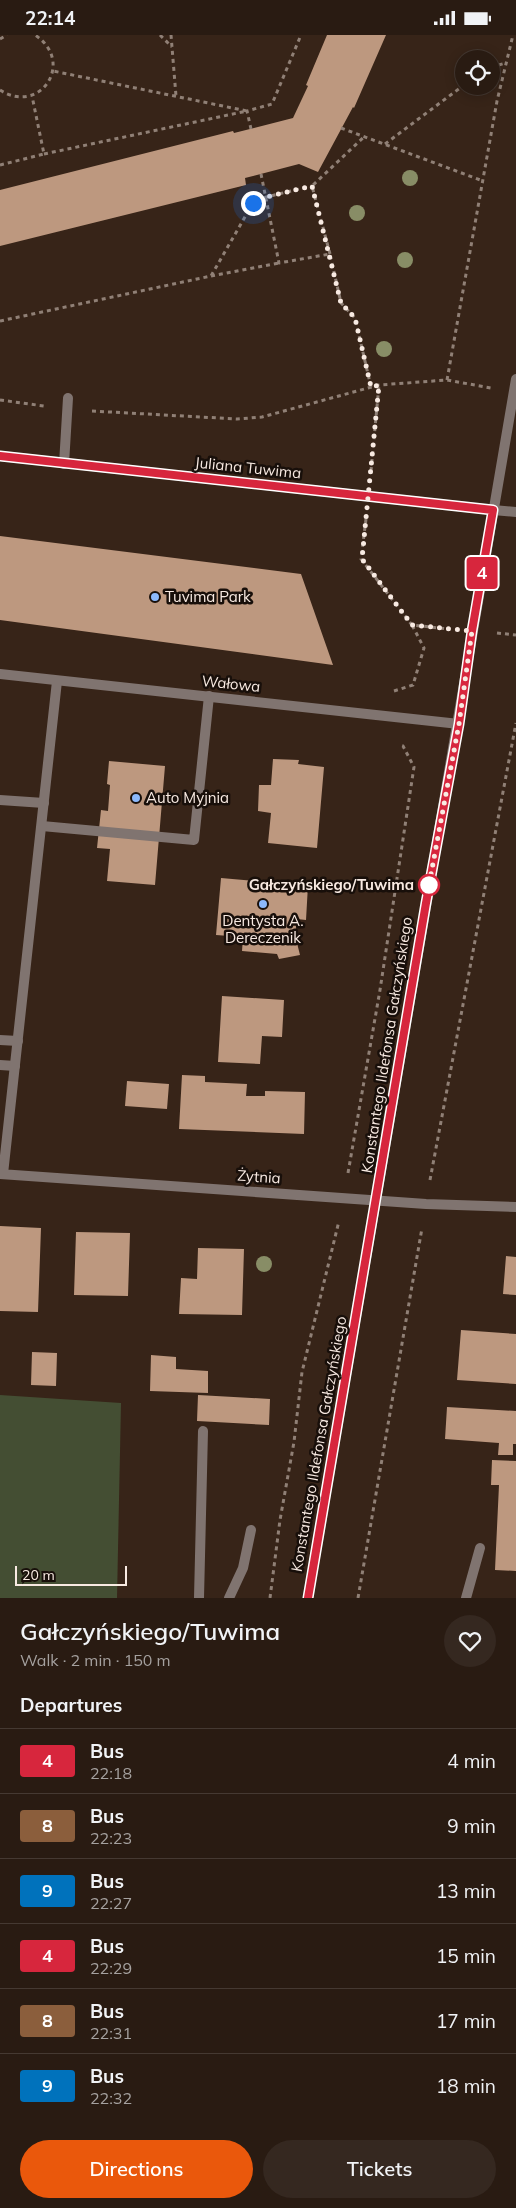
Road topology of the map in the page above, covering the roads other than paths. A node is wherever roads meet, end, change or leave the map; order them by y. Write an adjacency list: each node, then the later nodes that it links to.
1 (516, 379): 5 (street, Konstantego Ildefonsa Gałczyńskiego)
2 (68, 398): 4 (street)
3 (0, 456): 4 (street, Juliana Tuwima)
4 (64, 464): 5 (street, Juliana Tuwima)
5 (493, 510): 6 (street, Juliana Tuwima); 10 (street, Konstantego Ildefonsa Gałczyńskiego)
6 (516, 512)
7 (0, 674): 8 (street, Wałowa)
8 (58, 681): 9 (street, Wałowa); 12 (street)
9 (209, 696): 10 (street, Wałowa); 13 (street)
10 (459, 724): 19 (street, Konstantego Ildefonsa Gałczyńskiego)
11 (0, 799): 12 (street)
12 (44, 803): 13 (street)
13 (42, 826): 15 (street)
14 (0, 1040): 15 (street)
15 (18, 1041): 17 (street)
16 (0, 1065): 17 (street)
17 (15, 1066): 18 (street)
18 (1, 1174): 19 (street, Żytnia)
19 (376, 1200): 20 (street, Żytnia); 26 (street, Konstantego Ildefonsa Gałczyńskiego)
20 (516, 1207)
21 (203, 1431): 24 (street)
22 (251, 1530): 25 (street)
23 (480, 1548): 27 (street)
24 (199, 1598)
25 (229, 1598)
26 (308, 1598)
27 (466, 1598)

